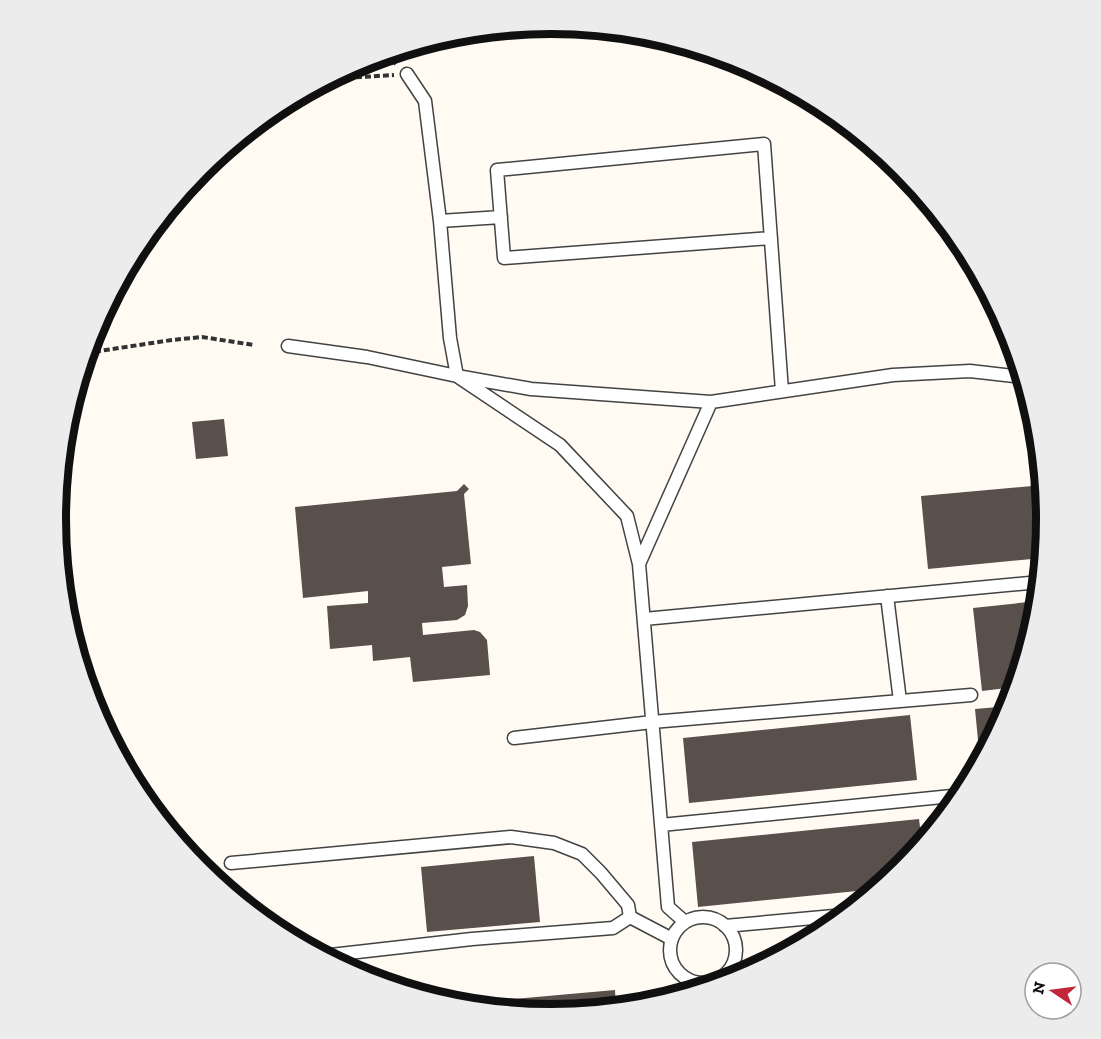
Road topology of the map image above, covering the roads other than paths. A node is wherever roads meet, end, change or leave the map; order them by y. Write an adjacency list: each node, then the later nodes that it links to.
1 (407, 74): 3 (lane)
2 (501, 217): 3 (lane); 4 (lane); 4 (lane)
3 (440, 221): 6 (lane)
4 (771, 238): 8 (lane)
5 (288, 346): 6 (lane)
6 (458, 376): 9 (lane); 10 (lane)
7 (1014, 376): 8 (lane)
8 (782, 391): 9 (lane)
9 (711, 402): 10 (lane)
10 (639, 564): 13 (lane)
11 (1031, 583): 12 (lane)
12 (887, 596): 13 (lane); 15 (lane)
13 (644, 619): 16 (lane)
14 (971, 694): 15 (lane)
15 (900, 701): 16 (lane)
16 (652, 722): 17 (lane); 19 (lane)
17 (514, 738)
18 (949, 796): 19 (lane)
19 (661, 825): 23 (lane)
20 (231, 862): 22 (lane)
21 (829, 916): 24 (lane)
22 (630, 917): 25 (lane); 26 (lane)
23 (685, 922): 24 (lane); 25 (lane)
24 (725, 926): 27 (lane)
25 (672, 939): 28 (lane)
26 (337, 954)
27 (727, 971)
28 (696, 982)

